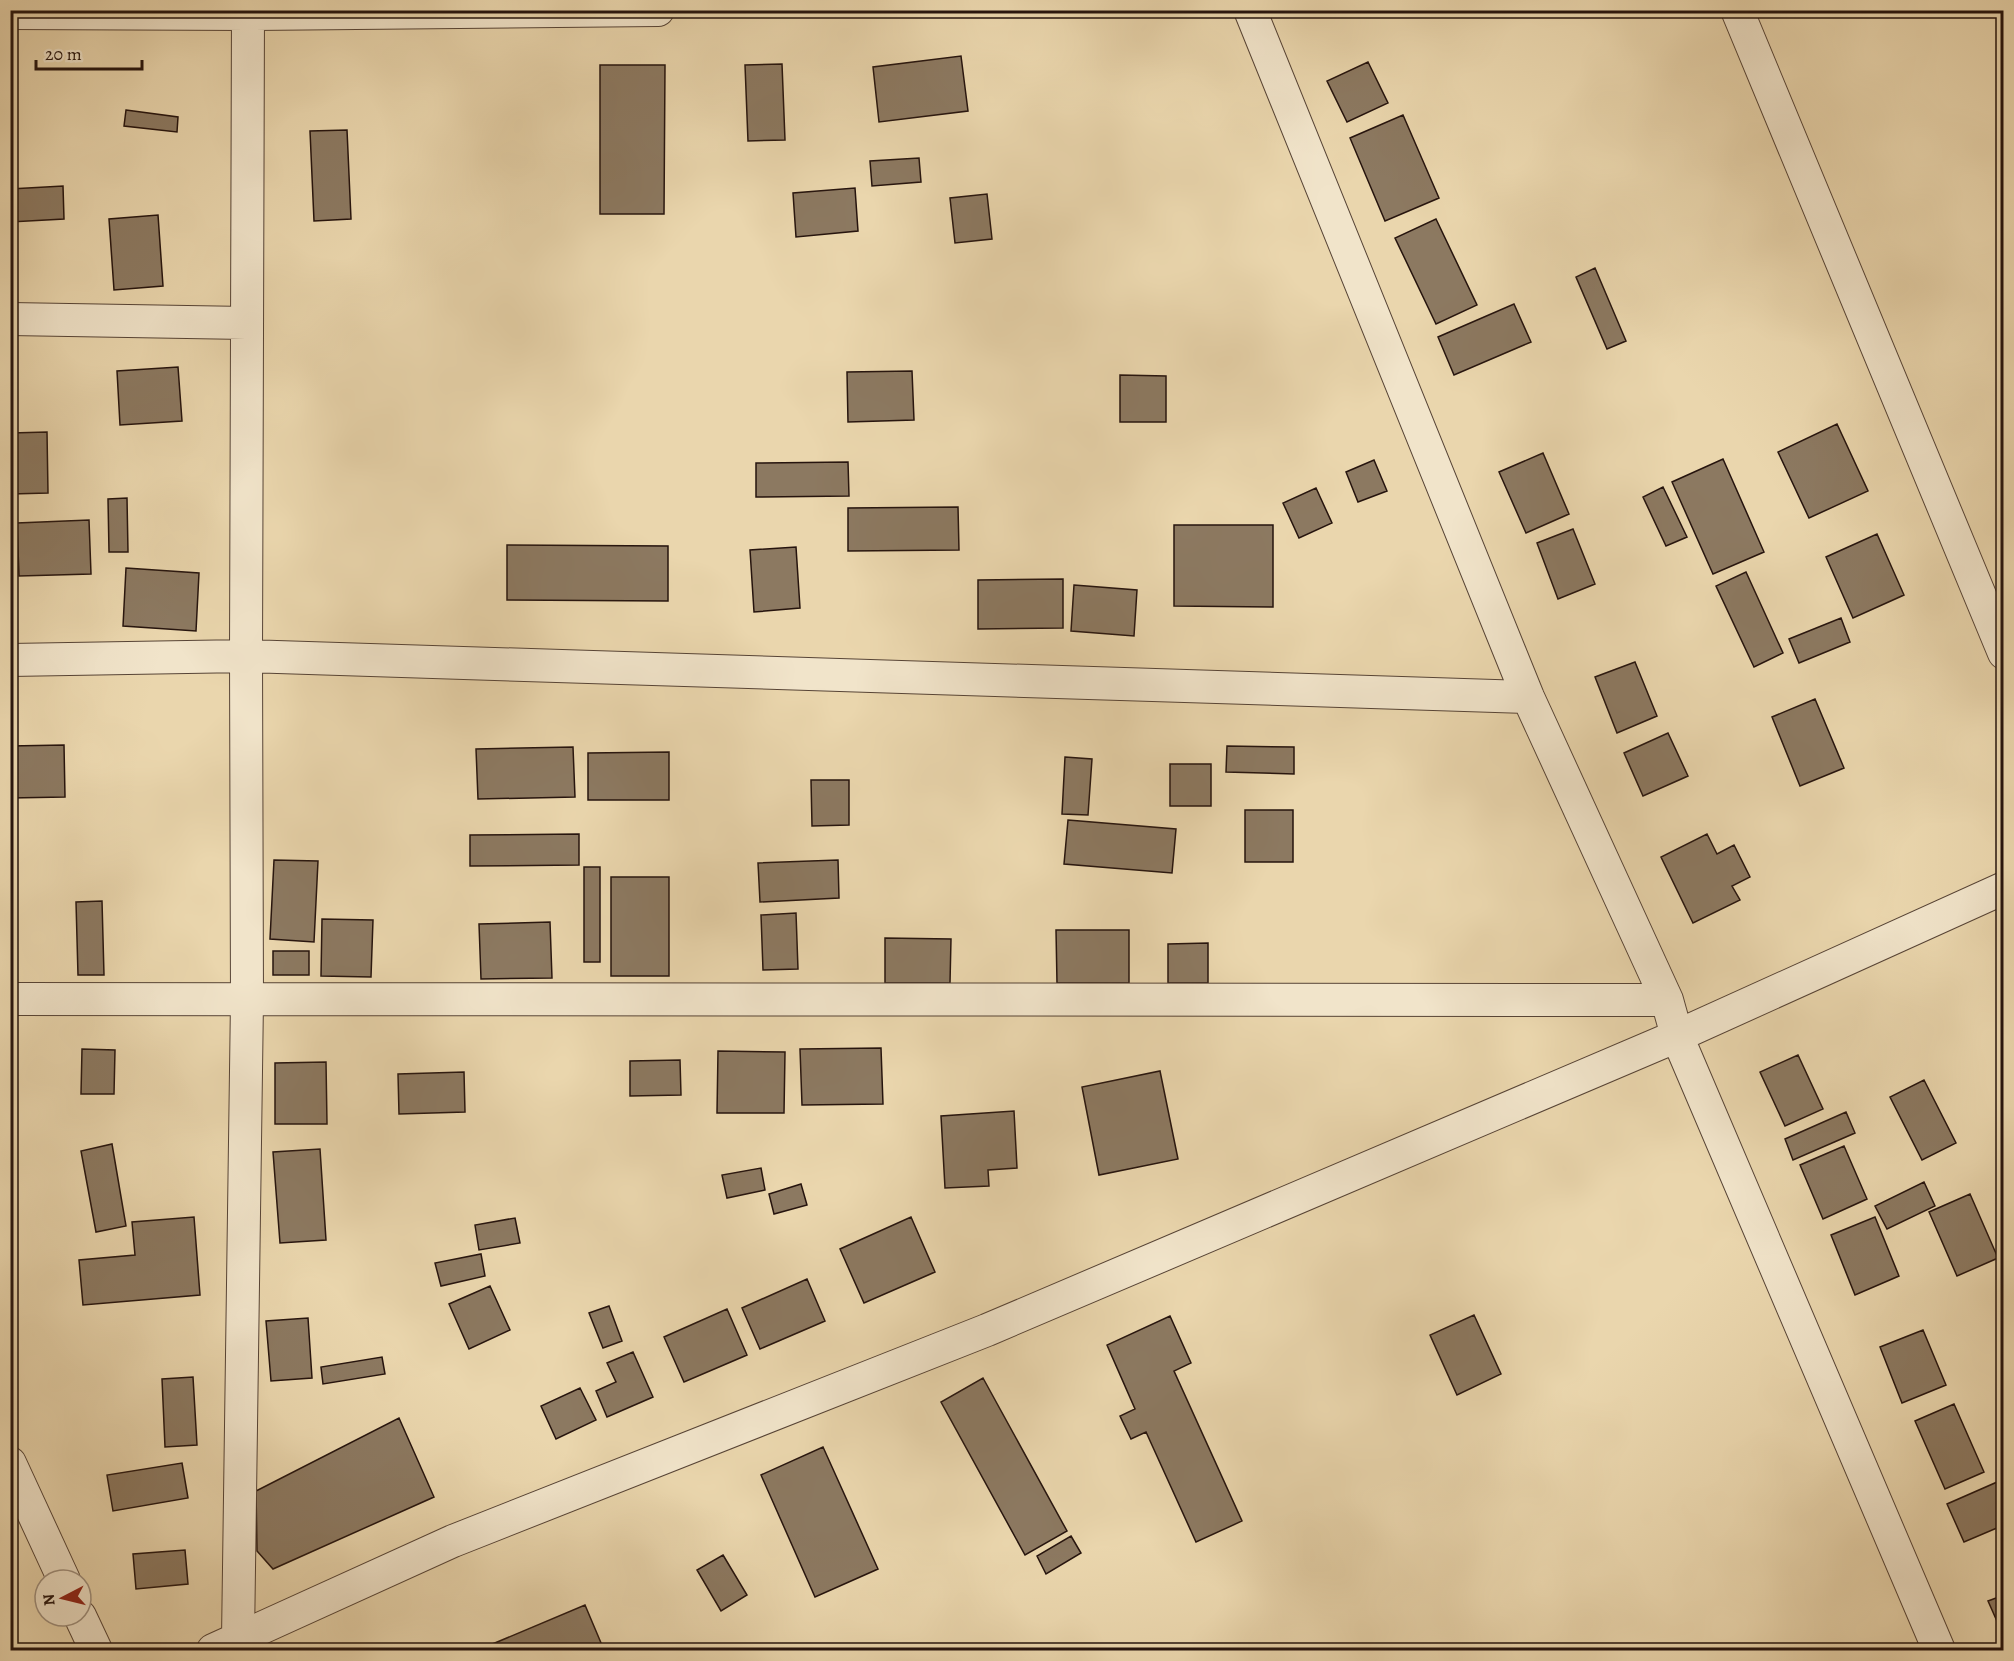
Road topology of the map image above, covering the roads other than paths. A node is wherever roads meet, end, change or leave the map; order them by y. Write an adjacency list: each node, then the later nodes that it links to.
1 (658, 10): 4 (street)
2 (1250, 10): 11 (street)
3 (1737, 10): 8 (street)
4 (248, 12): 5 (street); 7 (street)
5 (10, 13)
6 (10, 319): 7 (street)
7 (246, 323): 9 (street)
8 (2004, 653)
9 (246, 656): 10 (street); 11 (street); 14 (street)
10 (10, 660)
11 (1528, 697): 15 (street)
12 (2004, 888): 16 (street)
13 (10, 999): 14 (street)
14 (247, 1000): 15 (street); 20 (street)
15 (1668, 1000): 16 (street)
16 (1677, 1036): 20 (street); 22 (street)
17 (10, 1463): 18 (street)
18 (58, 1568)
19 (86, 1628): 21 (street)
20 (225, 1645)
21 (96, 1650)
22 (1939, 1650)

